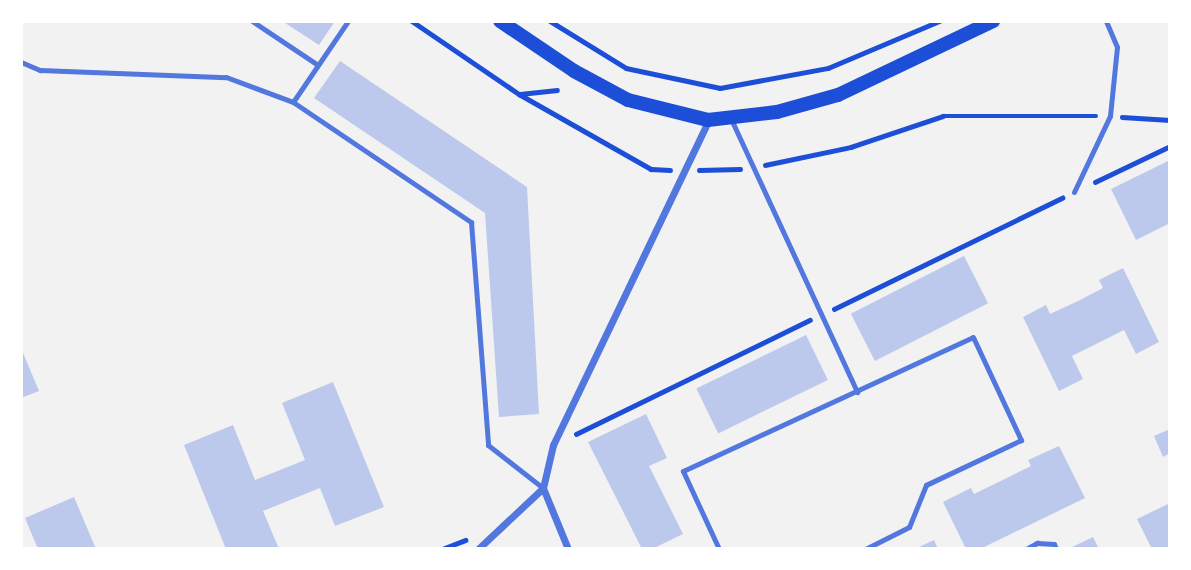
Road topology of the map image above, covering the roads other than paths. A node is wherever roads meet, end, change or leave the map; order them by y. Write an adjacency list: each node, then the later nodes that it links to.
1 (253, 21): 7 (lane)
2 (348, 21): 7 (lane)
3 (500, 21): 10 (main road)
4 (993, 21): 9 (main road)
5 (1106, 21): 11 (lane)
6 (21, 62): 8 (lane)
7 (318, 65): 8 (lane)
8 (293, 102): 13 (lane)
9 (731, 119): 10 (main road); 12 (lane)
10 (708, 120): 13 (street)
11 (1074, 192)
12 (857, 392): 16 (lane); 17 (lane)
13 (542, 488): 14 (street); 15 (street)
14 (477, 549)
15 (568, 549)
16 (719, 549)
17 (865, 549)
18 (1026, 549): 19 (lane)
19 (1056, 549)

